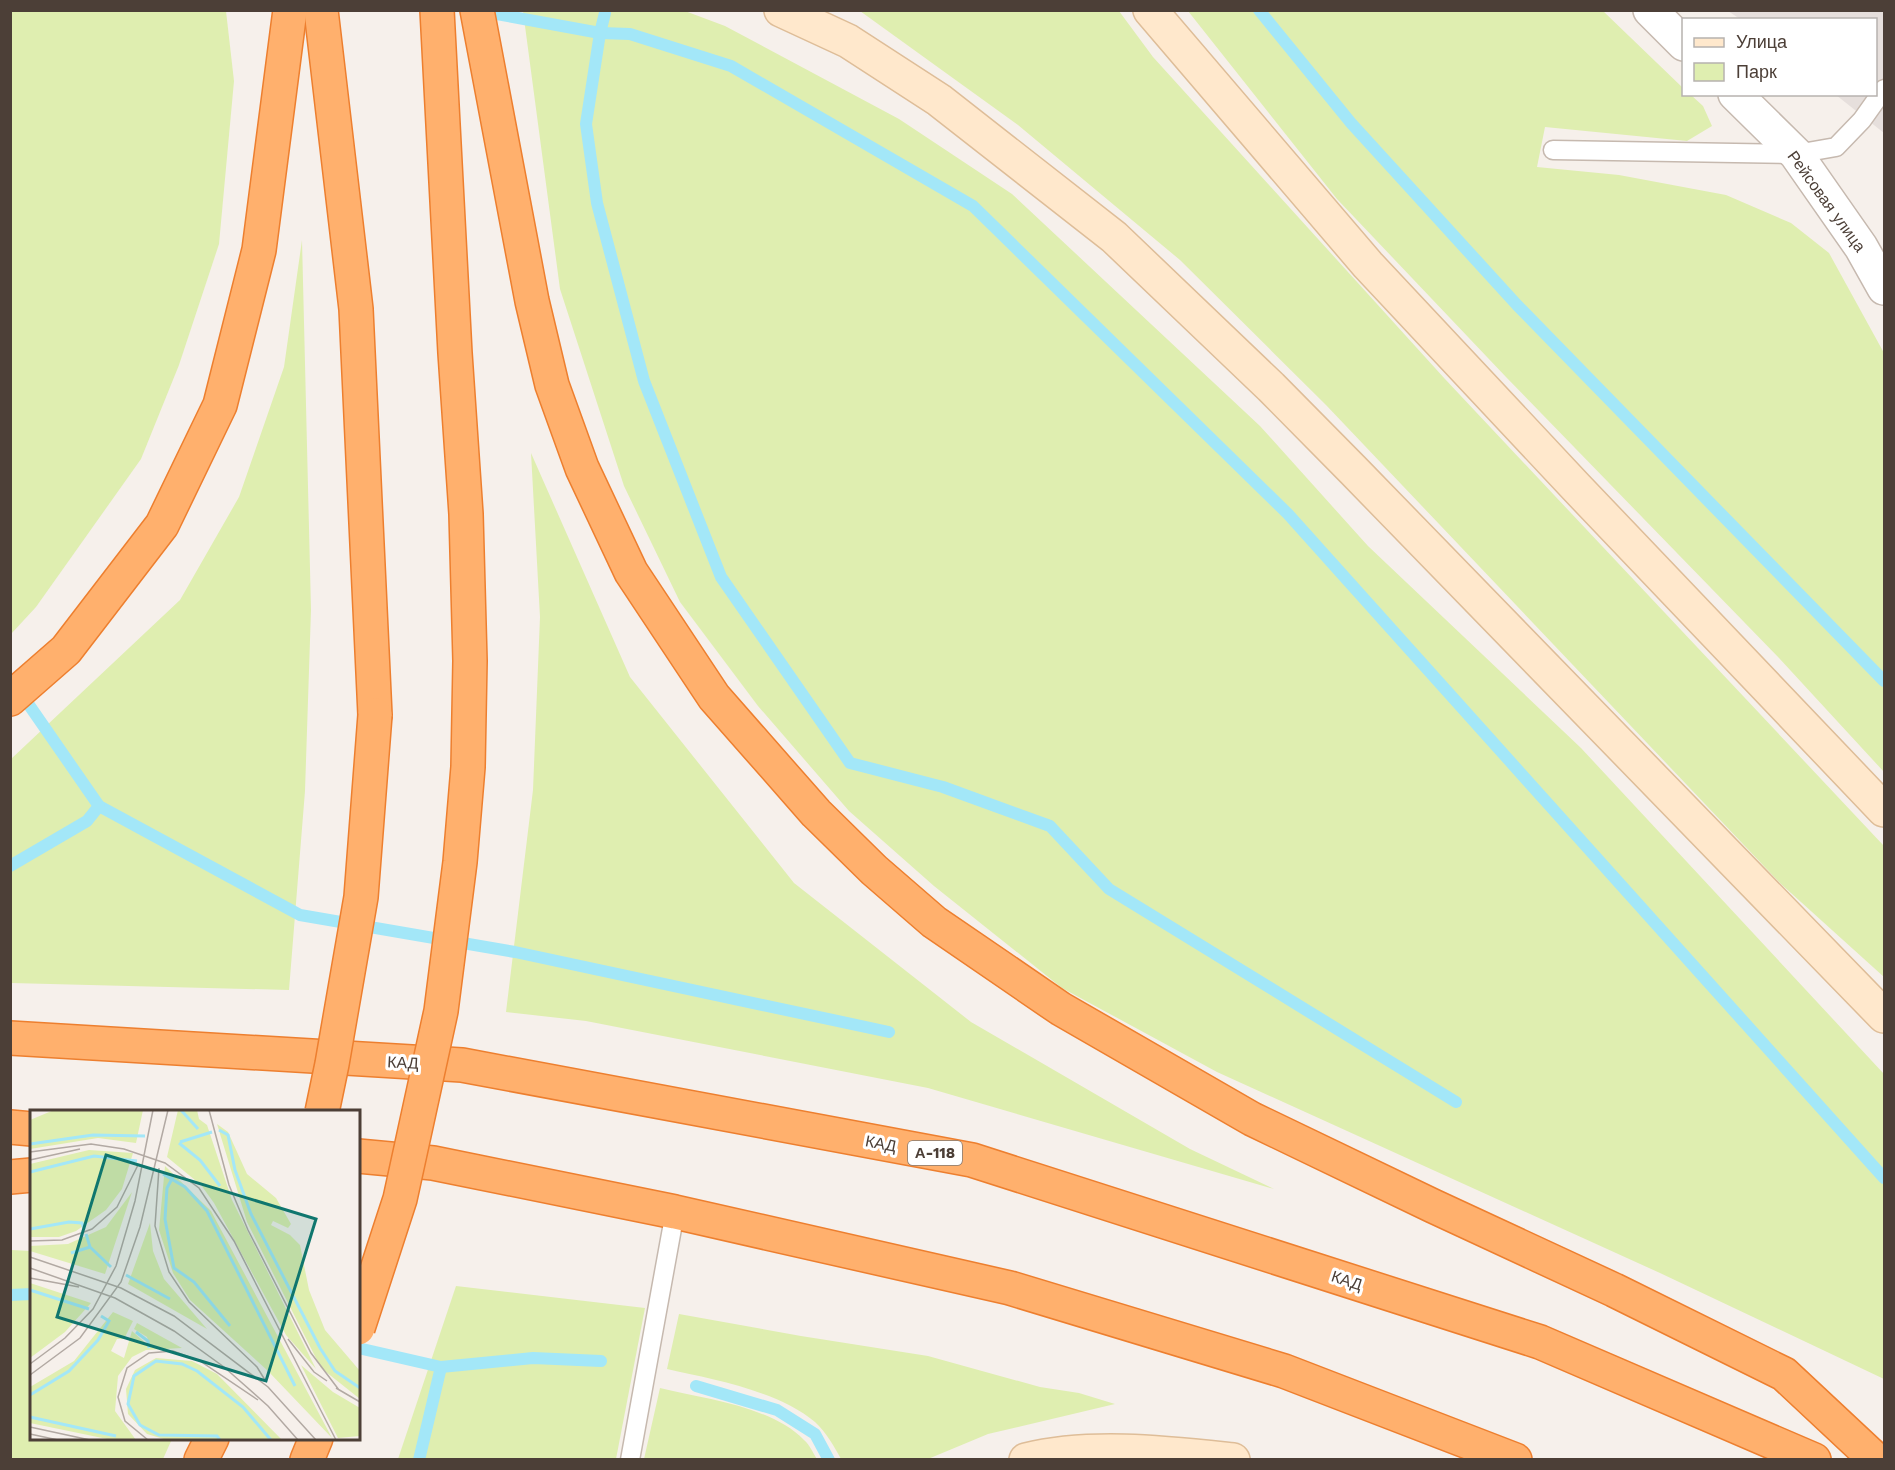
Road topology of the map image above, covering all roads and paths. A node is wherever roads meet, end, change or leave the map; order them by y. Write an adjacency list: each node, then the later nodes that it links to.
1 (290, 10): 14 (highway)
2 (321, 10): 20 (highway, bridge)
3 (437, 10): 27 (highway, bridge)
4 (477, 10): 37 (highway)
5 (781, 10): 16 (main road)
6 (1150, 10): 15 (main road)
7 (1650, 10): 8 (street)
8 (1682, 43)
9 (1884, 89): 12 (lane)
10 (1737, 96): 12 (street, Рейсовая улица)
11 (1553, 150): 12 (lane)
12 (1796, 154): 13 (street, Рейсовая улица)
13 (1884, 288)
14 (10, 699)
15 (1884, 810)
16 (1805, 934): 17 (main road); 18 (main road)
17 (1884, 995)
18 (1884, 1016)
19 (10, 1038): 36 (highway, КАД / А-118)
20 (322, 1110)
21 (10, 1127): 22 (highway)
22 (30, 1129)
23 (360, 1156): 26 (highway)
24 (30, 1175): 25 (highway)
25 (10, 1177)
26 (675, 1212): 32 (lane); 35 (highway)
27 (360, 1322)
28 (211, 1440): 30 (highway)
29 (315, 1440): 31 (highway)
30 (201, 1460)
31 (307, 1460)
32 (630, 1460)
33 (1026, 1460): 34 (main road)
34 (1233, 1460)
35 (1515, 1460)
36 (1814, 1460)
37 (1876, 1460)

